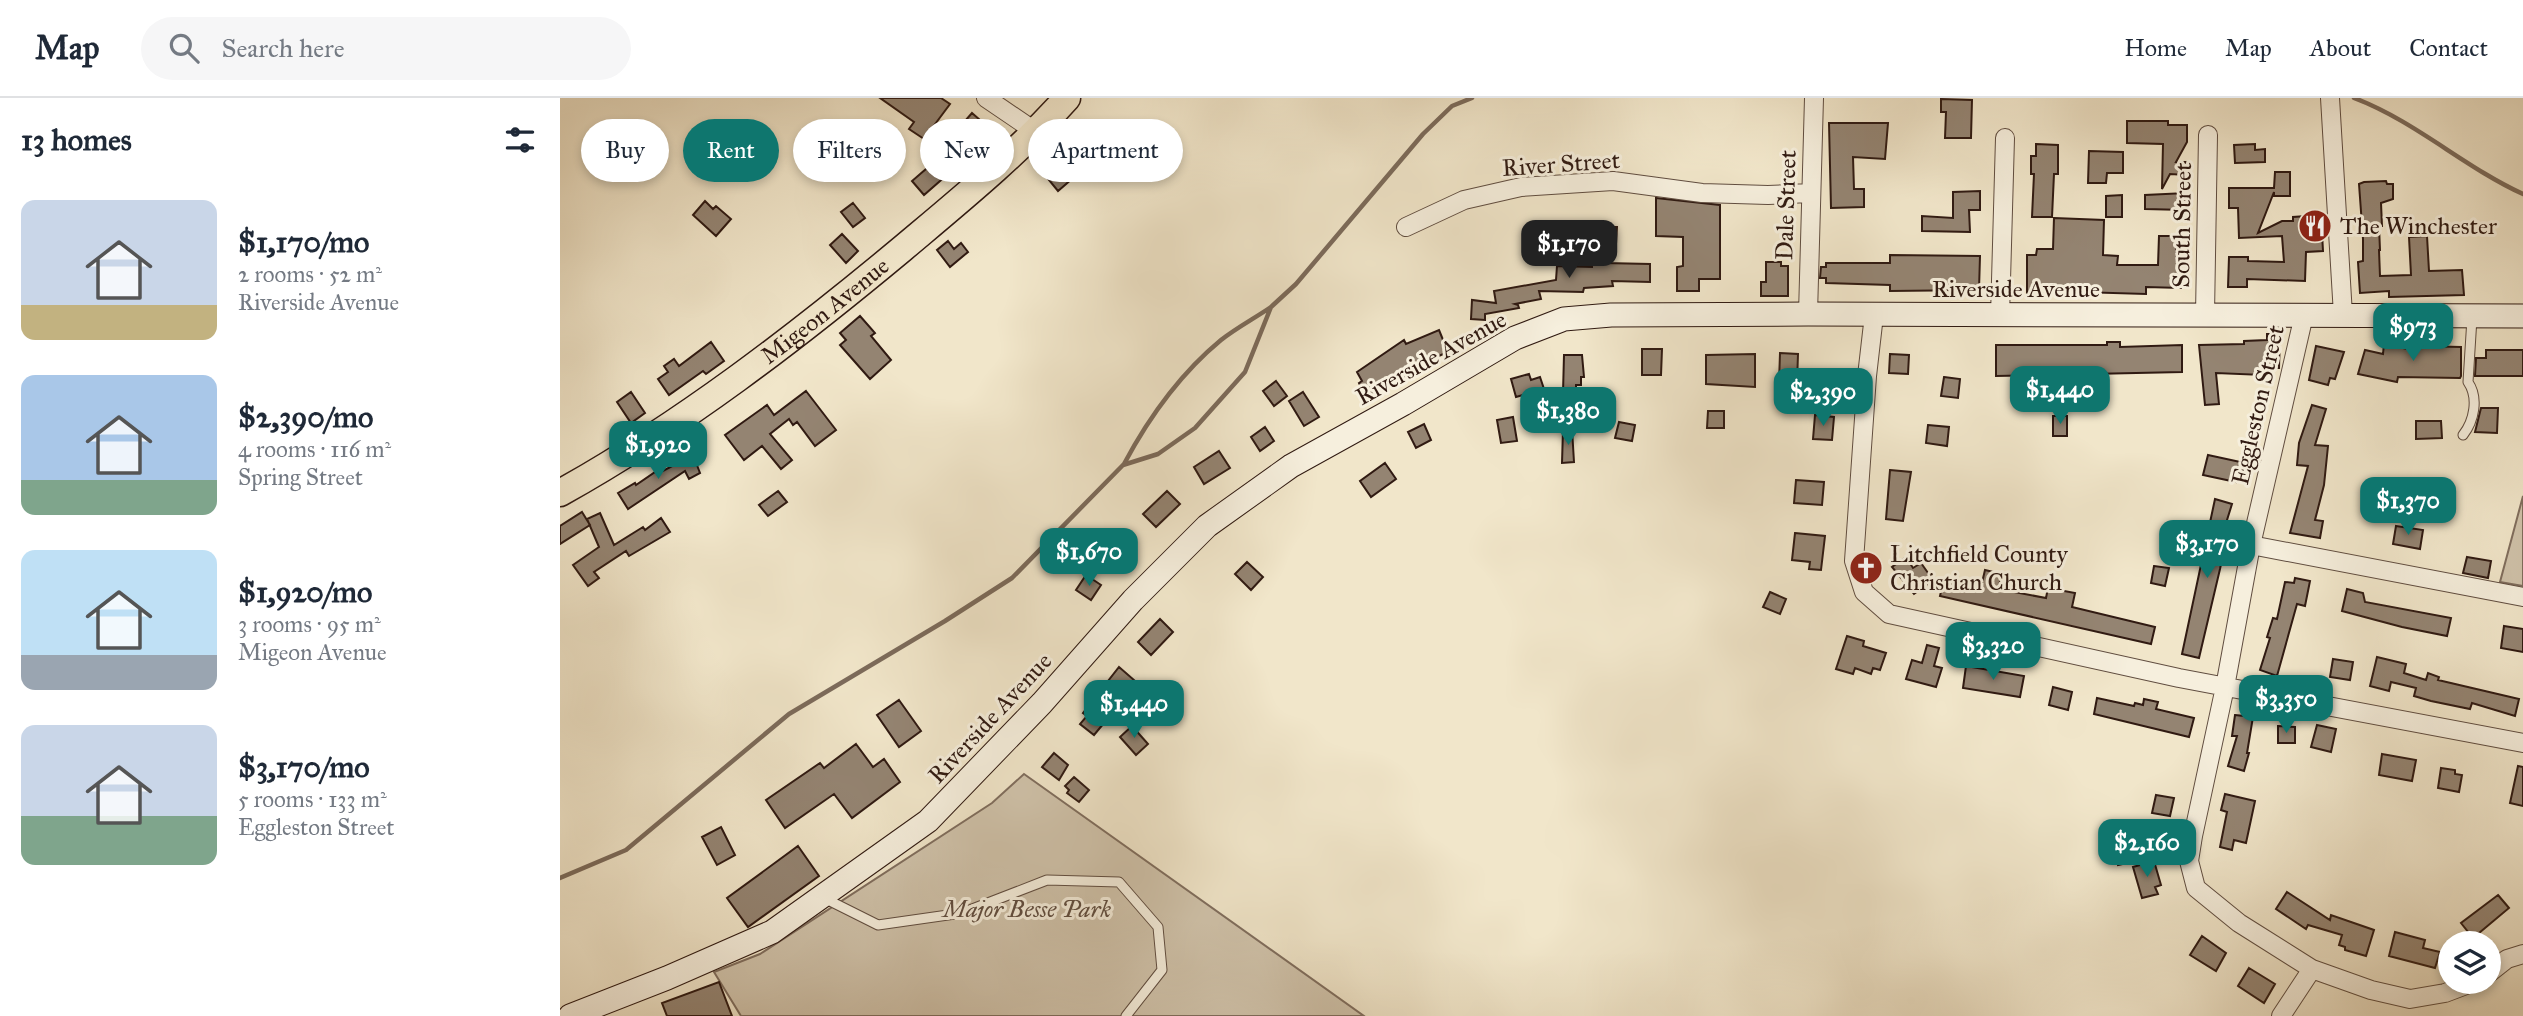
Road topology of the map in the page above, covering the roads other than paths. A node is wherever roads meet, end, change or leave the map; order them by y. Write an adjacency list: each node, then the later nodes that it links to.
1 (986, 98): 6 (street)
2 (1066, 98): 5 (main road, Migeon Avenue)
3 (1814, 98): 10 (street, Dale Street)
4 (2330, 98): 13 (street)
5 (1047, 119)
6 (1028, 127)
7 (2208, 135): 15 (street, South Street)
8 (2005, 138): 17 (street)
9 (1028, 139): 21 (main road, Migeon Avenue)
10 (1810, 193): 11 (street, River Street); 12 (street, Dale Street)
11 (1406, 228)
12 (1808, 314): 14 (street, Riverside Avenue); 26 (street, Riverside Avenue)
13 (2343, 314): 16 (street, Riverside Avenue); 19 (street, Riverside Avenue)
14 (1874, 315): 17 (street, Riverside Avenue); 24 (street)
15 (2205, 315): 16 (street, Riverside Avenue); 17 (street, Riverside Avenue)
16 (2304, 315): 22 (street, Eggleston Street)
17 (2000, 316)
18 (2523, 316): 19 (street, Riverside Avenue)
19 (2472, 317): 20 (lane)
20 (2463, 435)
21 (560, 492)
22 (2251, 545): 23 (street); 24 (street, Eggleston Street)
23 (2523, 597)
24 (2225, 687): 25 (street); 29 (street, Eggleston Street)
25 (2523, 743)
26 (822, 897): 31 (street, Riverside Avenue); 32 (lane)
27 (2523, 954): 28 (street)
28 (2501, 964)
29 (2312, 970): 30 (street, Eggleston Street); 33 (street)
30 (2439, 994)
31 (570, 1016)
32 (1126, 1016)
33 (2281, 1016)

